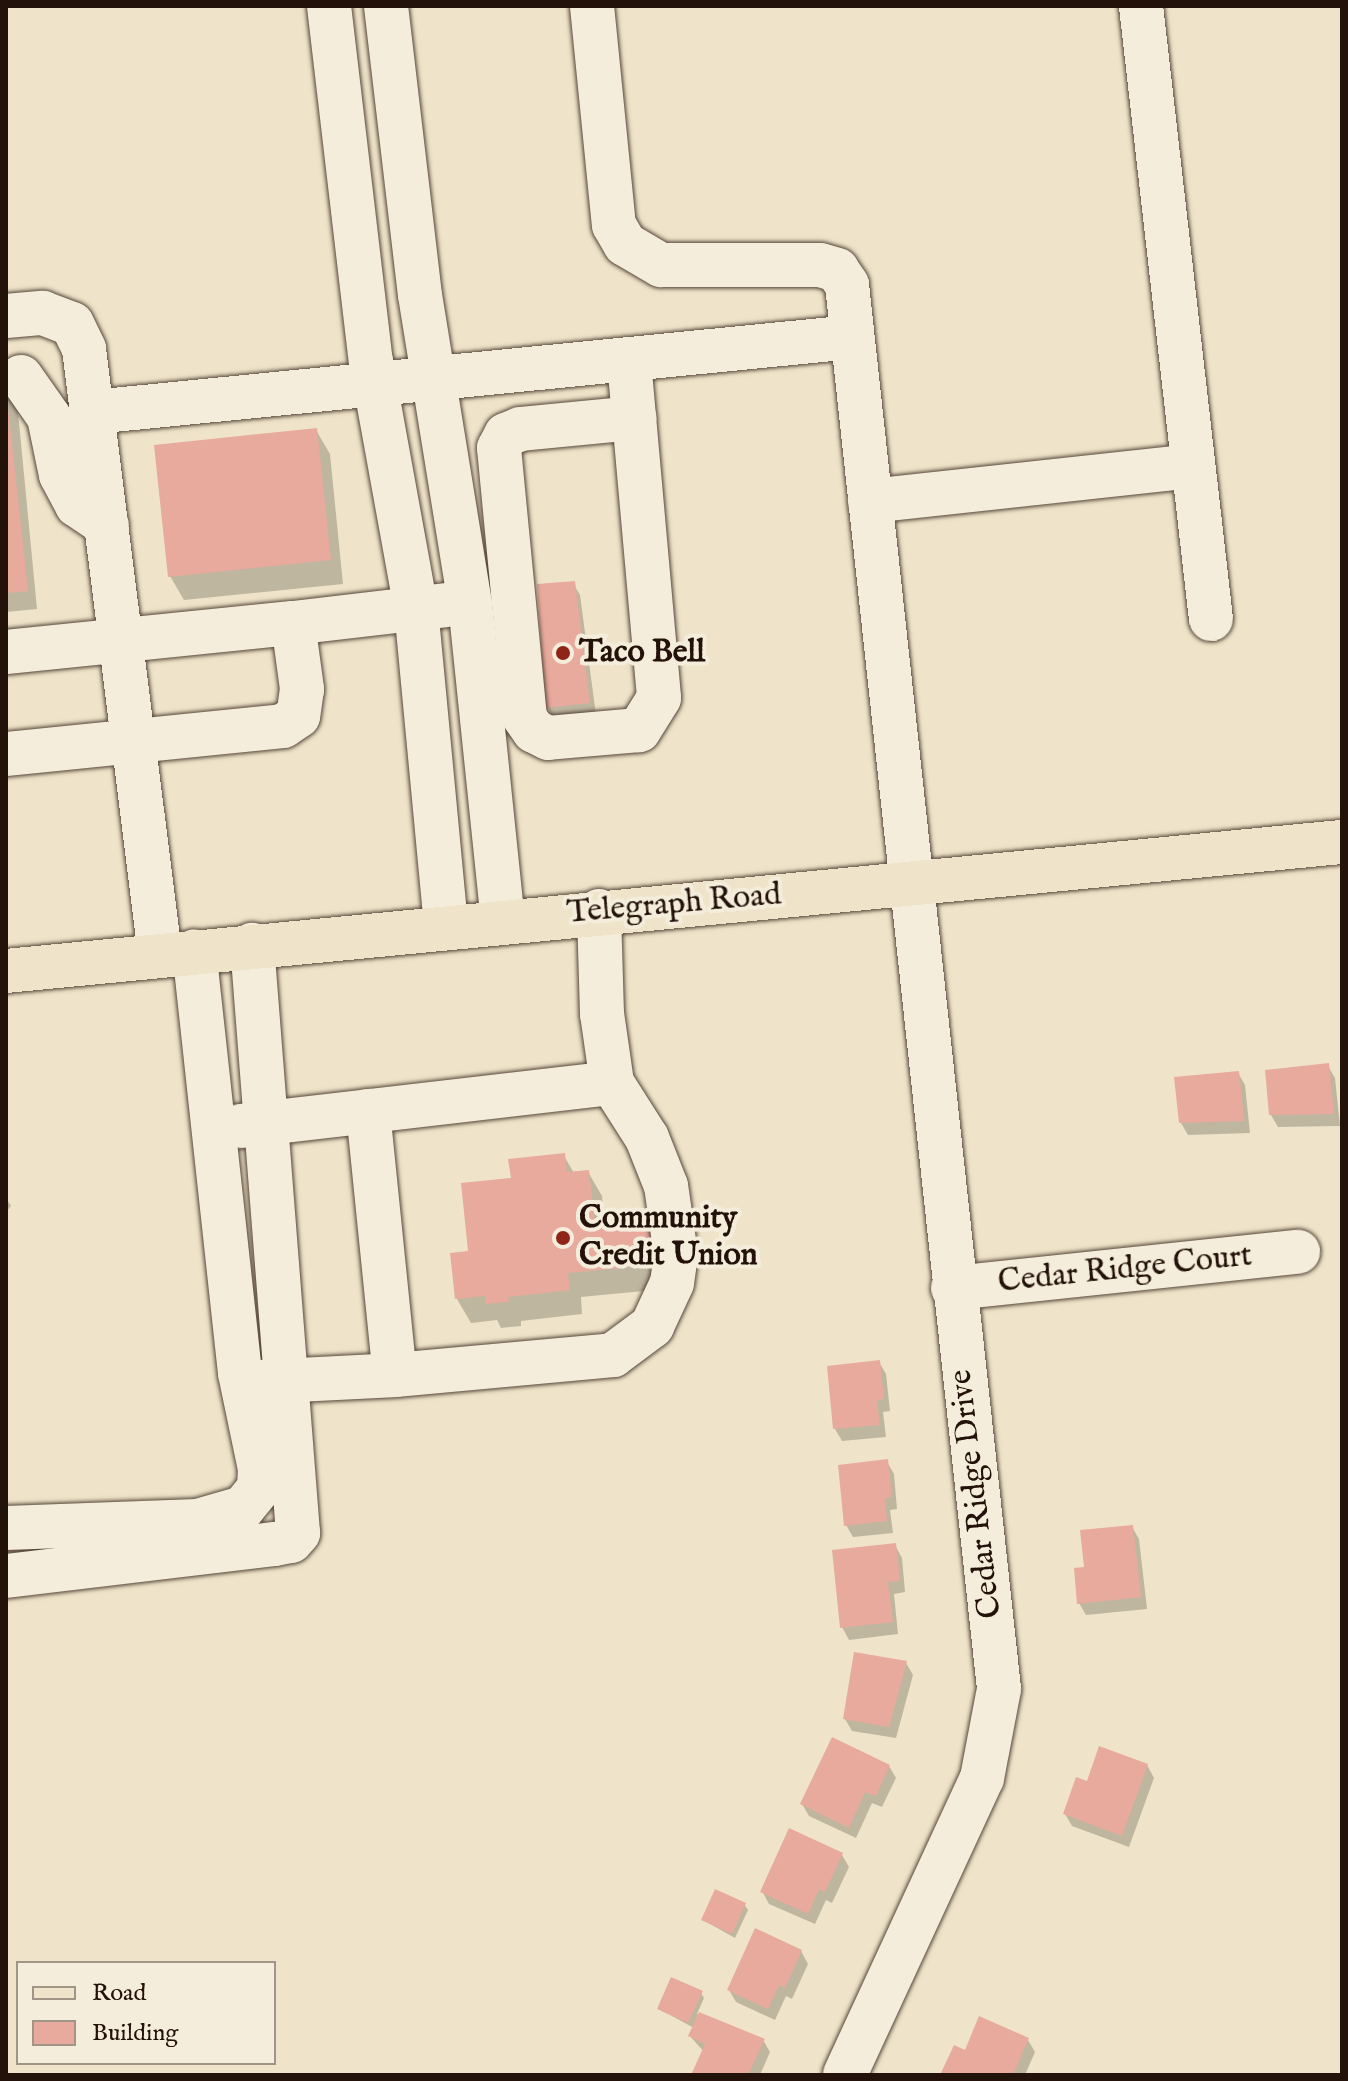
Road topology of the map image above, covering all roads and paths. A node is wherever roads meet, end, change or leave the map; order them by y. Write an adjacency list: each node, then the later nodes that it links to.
1 (592, 6): 6 (street, Cedar Ridge Drive)
2 (1141, 6): 13 (street)
3 (392, 7): 4 (street); 10 (street)
4 (330, 10): 9 (street)
5 (6, 316): 11 (street)
6 (852, 337): 7 (street); 14 (street, Cedar Ridge Drive)
7 (629, 361): 10 (street); 12 (street)
8 (21, 377): 15 (street)
9 (375, 382): 10 (street); 11 (street); 17 (street)
10 (432, 382): 16 (street)
11 (93, 412): 15 (street)
12 (634, 418): 12 (street)
13 (1193, 466): 14 (street); 18 (street)
14 (870, 501): 25 (street, Cedar Ridge Drive)
15 (107, 525): 20 (street)
16 (470, 603): 17 (street); 27 (street)
17 (416, 608): 19 (street); 28 (street)
18 (1211, 619)
19 (293, 623): 20 (street); 22 (street)
20 (121, 642): 21 (street); 22 (street)
21 (6, 652)
22 (134, 743): 23 (street); 30 (street)
23 (6, 754)
24 (1342, 842): 25 (main road, Telegraph Road)
25 (911, 883): 26 (main road, Telegraph Road); 37 (street, Cedar Ridge Drive)
26 (599, 911): 27 (main road, Telegraph Road); 32 (street)
27 (503, 921): 28 (main road, Telegraph Road)
28 (446, 928): 29 (main road, Telegraph Road)
29 (252, 945): 30 (main road, Telegraph Road); 34 (street)
30 (177, 953): 31 (main road, Telegraph Road); 35 (street)
31 (6, 971)
32 (612, 1083): 33 (street); 38 (street)
33 (368, 1111): 34 (street); 38 (street)
34 (268, 1123): 35 (street); 39 (street)
35 (214, 1130): 40 (street)
36 (1298, 1252): 37 (street, Cedar Ridge Court)
37 (953, 1288): 43 (street, Cedar Ridge Drive)
38 (395, 1375): 39 (street)
39 (287, 1381): 40 (street); 42 (street)
40 (243, 1383): 41 (street)
41 (6, 1528)
42 (6, 1576)
43 (845, 2075)

